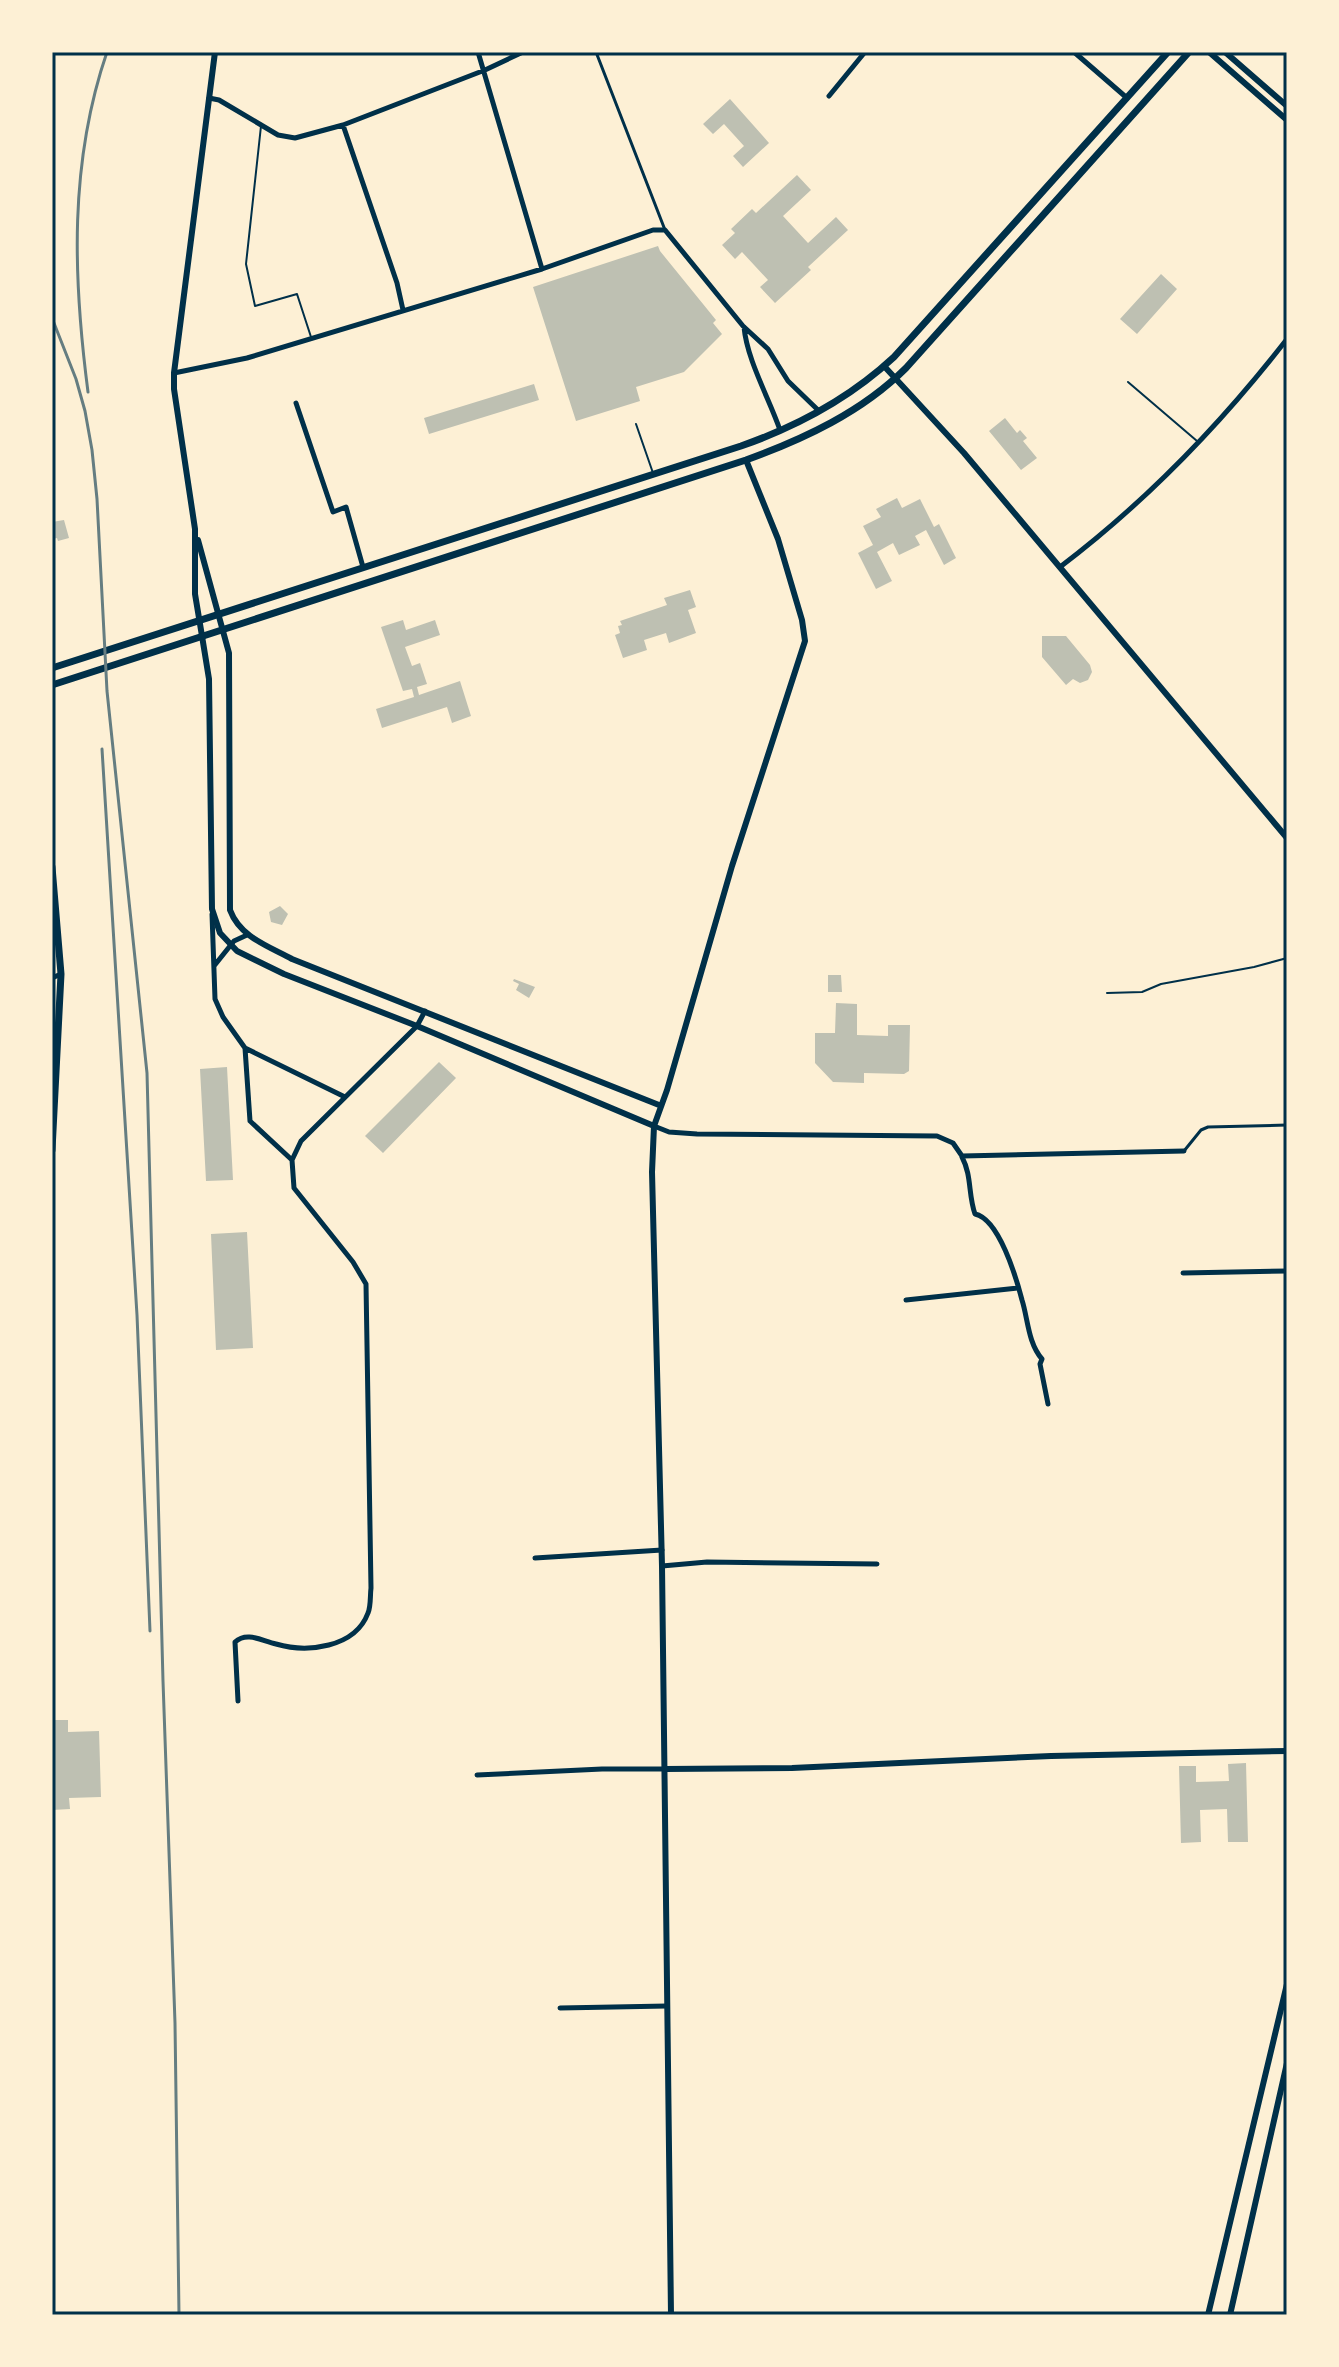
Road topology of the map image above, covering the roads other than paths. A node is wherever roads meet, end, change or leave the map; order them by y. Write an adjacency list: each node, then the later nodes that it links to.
1 (215, 52): 13 (street)
2 (478, 52): 11 (street)
3 (523, 52): 11 (street)
4 (596, 52): 19 (street)
5 (865, 52): 12 (street)
6 (1074, 52): 14 (street)
7 (1168, 52): 14 (main road)
8 (1189, 52): 27 (main road)
9 (1209, 52): 16 (street)
10 (1225, 52): 15 (street)
11 (485, 70): 18 (street); 20 (street)
12 (829, 96)
13 (209, 98): 17 (street); 26 (street)
14 (1127, 98): 25 (main road)
15 (1287, 106)
16 (1287, 120)
17 (261, 125): 18 (street); 23 (lane)
18 (343, 125): 21 (street)
19 (665, 230): 20 (street); 22 (street)
20 (542, 269): 21 (street)
21 (403, 310): 23 (street)
22 (743, 326): 30 (street); 32 (street)
23 (311, 338): 26 (street)
24 (1287, 339): 33 (street)
25 (884, 366): 27 (street); 30 (main road)
26 (174, 373): 36 (street)
27 (896, 378): 34 (main road); 38 (street)
28 (1128, 382): 33 (lane)
29 (296, 403): 37 (street)
30 (819, 411): 32 (main road)
31 (636, 424): 35 (lane)
32 (781, 431): 35 (main road)
33 (1199, 443): 38 (street)
34 (746, 460): 41 (main road); 59 (street)
35 (654, 474): 37 (main road)
36 (195, 529): 39 (street); 40 (street)
37 (363, 567): 39 (main road)
38 (1059, 568): 45 (street)
39 (218, 613): 40 (main road); 41 (street)
40 (199, 619): 42 (street); 43 (main road)
41 (222, 629): 42 (main road); 48 (street)
42 (202, 636): 44 (main road); 47 (street)
43 (52, 668)
44 (52, 685)
45 (1287, 838)
46 (52, 867): 52 (main road)
47 (212, 909): 49 (street); 51 (street)
48 (247, 935): 49 (street); 55 (street)
49 (230, 945): 51 (street); 56 (street)
50 (1287, 958): 54 (lane)
51 (214, 966): 57 (street)
52 (61, 974): 53 (street); 62 (main road)
53 (52, 978)
54 (1107, 993)
55 (425, 1011): 56 (street); 59 (street)
56 (417, 1026): 58 (street); 61 (street)
57 (245, 1048): 58 (street); 65 (street)
58 (345, 1097): 65 (street)
59 (659, 1105): 61 (street)
60 (1287, 1125): 63 (street)
61 (654, 1126): 64 (street); 71 (street)
62 (52, 1150)
63 (1184, 1151): 64 (street)
64 (962, 1156): 68 (street)
65 (292, 1160): 75 (street)
66 (1287, 1271): 67 (street)
67 (1183, 1273)
68 (1018, 1288): 69 (street); 70 (street)
69 (906, 1300)
70 (1048, 1404)
71 (662, 1550): 72 (street); 74 (street)
72 (535, 1558)
73 (877, 1564): 74 (street)
74 (662, 1566): 77 (street)
75 (238, 1701)
76 (1287, 1751): 77 (street)
77 (665, 1769): 78 (street); 80 (street)
78 (477, 1775)
79 (1287, 1984): 84 (street)
80 (667, 2006): 81 (street); 83 (street)
81 (560, 2008)
82 (1287, 2063): 85 (street)
83 (671, 2315)
84 (1208, 2315)
85 (1230, 2315)

